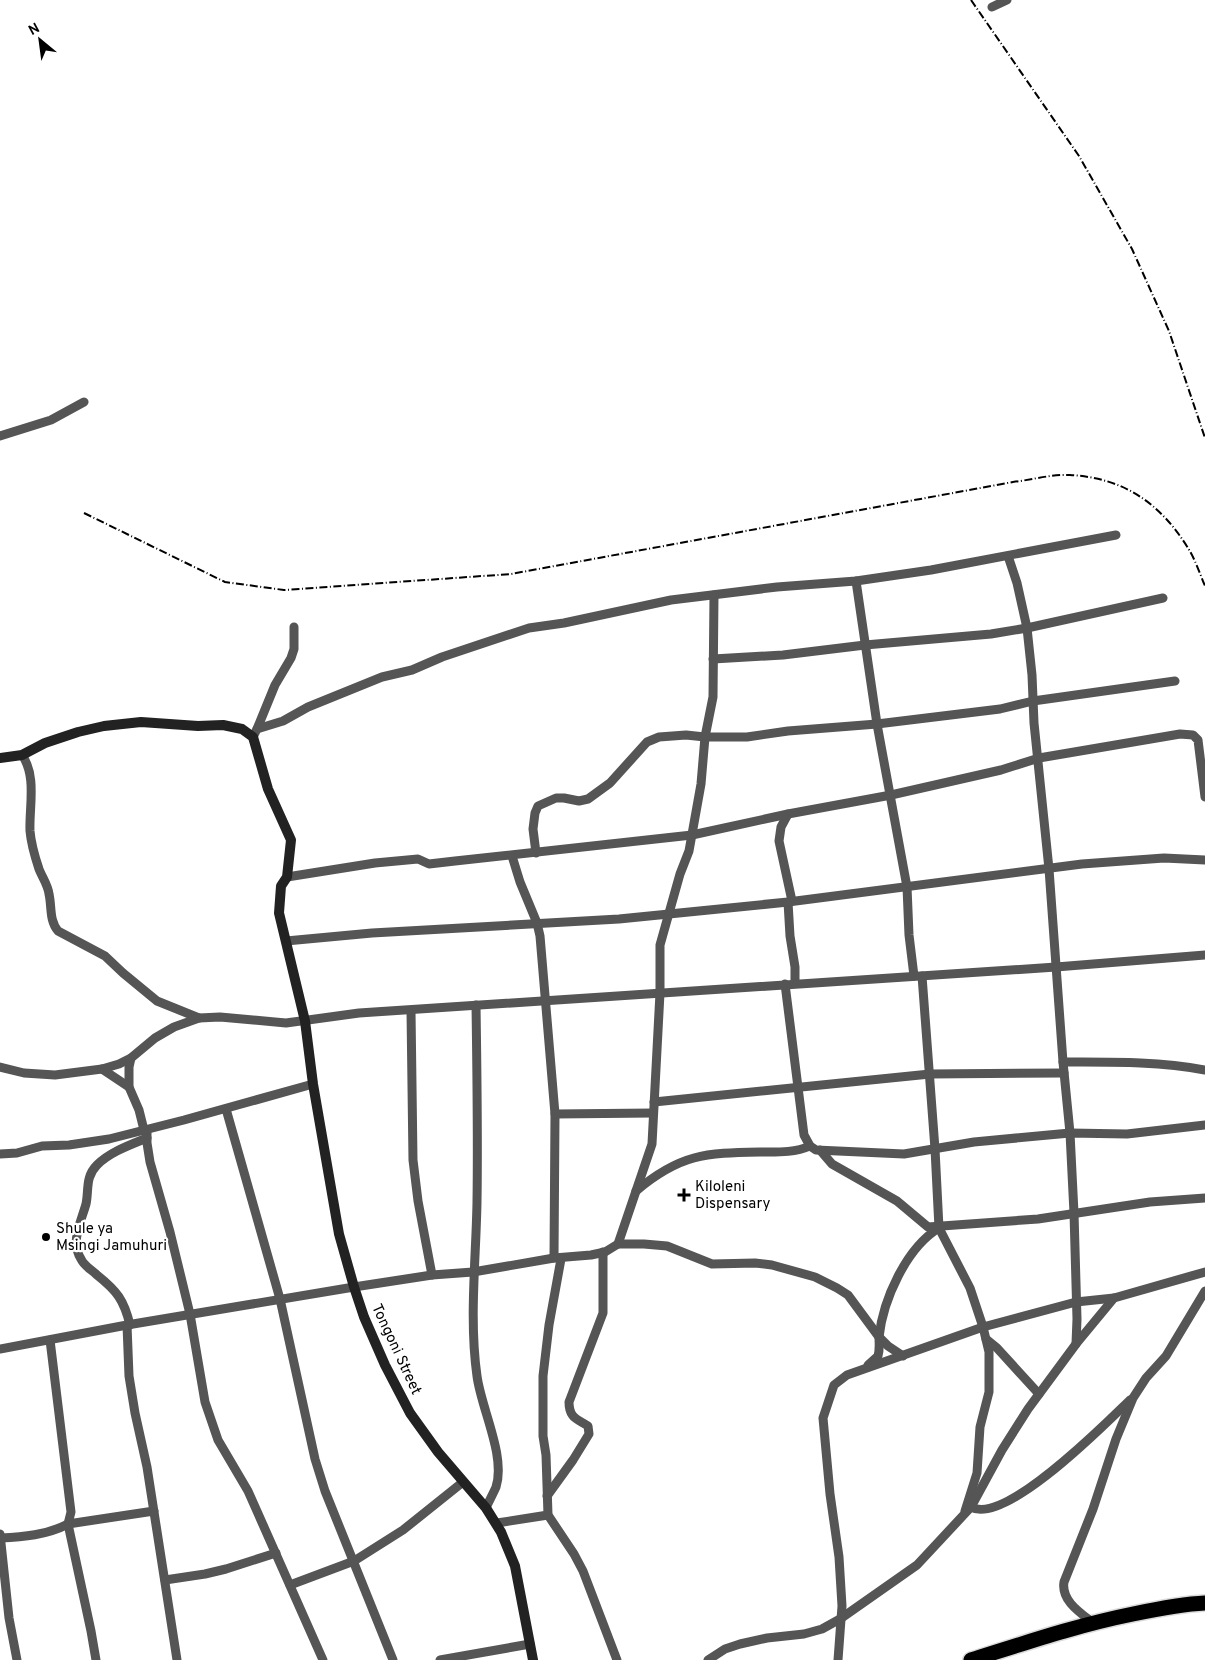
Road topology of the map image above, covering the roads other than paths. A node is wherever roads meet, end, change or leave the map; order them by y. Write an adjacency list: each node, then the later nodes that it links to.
1 (1006, 0): 2 (street)
2 (992, 8)
3 (84, 402): 4 (street)
4 (0, 436)
5 (1116, 536): 6 (street)
6 (1008, 556): 7 (street); 11 (street)
7 (856, 581): 8 (street); 12 (street)
8 (714, 595): 13 (street); 17 (street)
9 (1164, 598): 11 (street)
10 (294, 627): 17 (street)
11 (1027, 628): 12 (street); 15 (street)
12 (865, 646): 13 (street); 16 (street)
13 (713, 658): 18 (street)
14 (1175, 681): 15 (street)
15 (1033, 701): 16 (street); 21 (street)
16 (877, 724): 18 (street); 22 (street)
17 (255, 733): 19 (street); 30 (street, Tongoni Street)
18 (705, 737): 25 (street); 26 (street)
19 (22, 755): 20 (street); 45 (street)
20 (0, 758)
21 (1039, 758): 22 (street); 23 (street); 29 (street)
22 (891, 796): 24 (street); 31 (street)
23 (1205, 796)
24 (788, 814): 25 (street); 32 (street)
25 (692, 835): 26 (street); 33 (street)
26 (536, 853): 27 (street)
27 (512, 856): 30 (street); 34 (street)
28 (1205, 860): 29 (street)
29 (1049, 869): 31 (street); 37 (street)
30 (287, 877): 35 (street, Tongoni Street)
31 (907, 887): 32 (street); 38 (street)
32 (790, 902): 33 (street); 39 (street)
33 (668, 914): 34 (street); 41 (street)
34 (537, 923): 35 (street); 42 (street)
35 (286, 941): 46 (street, Tongoni Street)
36 (1205, 955): 37 (street)
37 (1056, 967): 38 (street); 48 (street)
38 (918, 976): 39 (street); 53 (street)
39 (795, 983): 40 (street)
40 (785, 984): 41 (street); 56 (street)
41 (660, 993): 42 (street); 57 (street)
42 (545, 1000): 43 (street); 60 (street)
43 (476, 1006): 44 (street); 75 (street)
44 (411, 1010): 46 (street); 77 (street)
45 (199, 1018): 46 (street); 47 (street)
46 (305, 1021): 54 (street, Tongoni Street)
47 (130, 1058): 50 (street); 55 (street)
48 (1063, 1062): 51 (street); 52 (street)
49 (0, 1067): 50 (street)
50 (102, 1069): 55 (street)
51 (1205, 1070)
52 (1064, 1073): 53 (street); 63 (street)
53 (930, 1074): 56 (street); 65 (street)
54 (314, 1084): 58 (street); 78 (street, Tongoni Street)
55 (129, 1087): 62 (street)
56 (799, 1088): 57 (street); 64 (street)
57 (654, 1102): 59 (street)
58 (226, 1109): 62 (street); 81 (street)
59 (653, 1113): 60 (street); 68 (street)
60 (555, 1114): 74 (street)
61 (1205, 1125): 63 (street)
62 (146, 1133): 67 (street); 83 (street); 84 (street)
63 (1070, 1133): 65 (street); 70 (street)
64 (810, 1146): 66 (street); 68 (street)
65 (935, 1149): 66 (street); 71 (street)
66 (820, 1150): 71 (street)
67 (0, 1154)
68 (634, 1193): 72 (street)
69 (1205, 1198): 70 (street)
70 (1074, 1213): 71 (street); 82 (street)
71 (938, 1227): 85 (street); 86 (street)
72 (618, 1244): 73 (street); 86 (street)
73 (603, 1252): 74 (street); 96 (street)
74 (557, 1258): 75 (street); 96 (street)
75 (473, 1272): 77 (street); 98 (street)
76 (1205, 1272): 80 (street)
77 (432, 1275): 78 (street)
78 (354, 1287): 81 (street); 95 (street, Tongoni Street)
79 (1205, 1291): 94 (street)
80 (1114, 1298): 82 (street); 89 (street)
81 (280, 1299): 83 (street); 106 (street)
82 (1076, 1302): 85 (street); 89 (street)
83 (190, 1314): 84 (street); 105 (street)
84 (129, 1325): 88 (street); 99 (street)
85 (983, 1327): 87 (street); 91 (street)
86 (879, 1337): 91 (street); 92 (street)
87 (986, 1339): 93 (street); 100 (street)
88 (50, 1340): 90 (street); 102 (street)
89 (1076, 1344): 93 (street)
90 (0, 1349)
91 (903, 1356): 92 (street)
92 (860, 1371): 110 (street)
93 (1039, 1394): 97 (street)
94 (1133, 1398): 97 (street); 111 (street)
95 (463, 1482): 98 (street, Tongoni Street); 106 (street)
96 (546, 1496): 101 (street)
97 (971, 1506): 100 (street)
98 (486, 1508): 103 (street, Tongoni Street)
99 (154, 1511): 102 (street); 107 (street)
100 (964, 1514): 110 (street)
101 (548, 1515): 103 (street); 120 (street)
102 (68, 1524): 104 (street); 114 (street)
103 (497, 1524): 112 (street, Tongoni Street)
104 (0, 1536): 113 (street)
105 (276, 1553): 107 (street); 108 (street)
106 (354, 1561): 108 (street); 117 (street)
107 (164, 1580): 115 (street)
108 (290, 1585): 116 (street)
109 (1205, 1603): 111 (highway)
110 (840, 1619): 121 (street); 122 (street)
111 (1092, 1622): 123 (highway)
112 (530, 1644): 118 (street); 119 (street, Tongoni Street)
113 (17, 1660)
114 (96, 1660)
115 (178, 1660)
116 (323, 1660)
117 (393, 1660)
118 (440, 1660)
119 (533, 1660)
120 (617, 1660)
121 (708, 1660)
122 (838, 1660)
123 (971, 1660)

